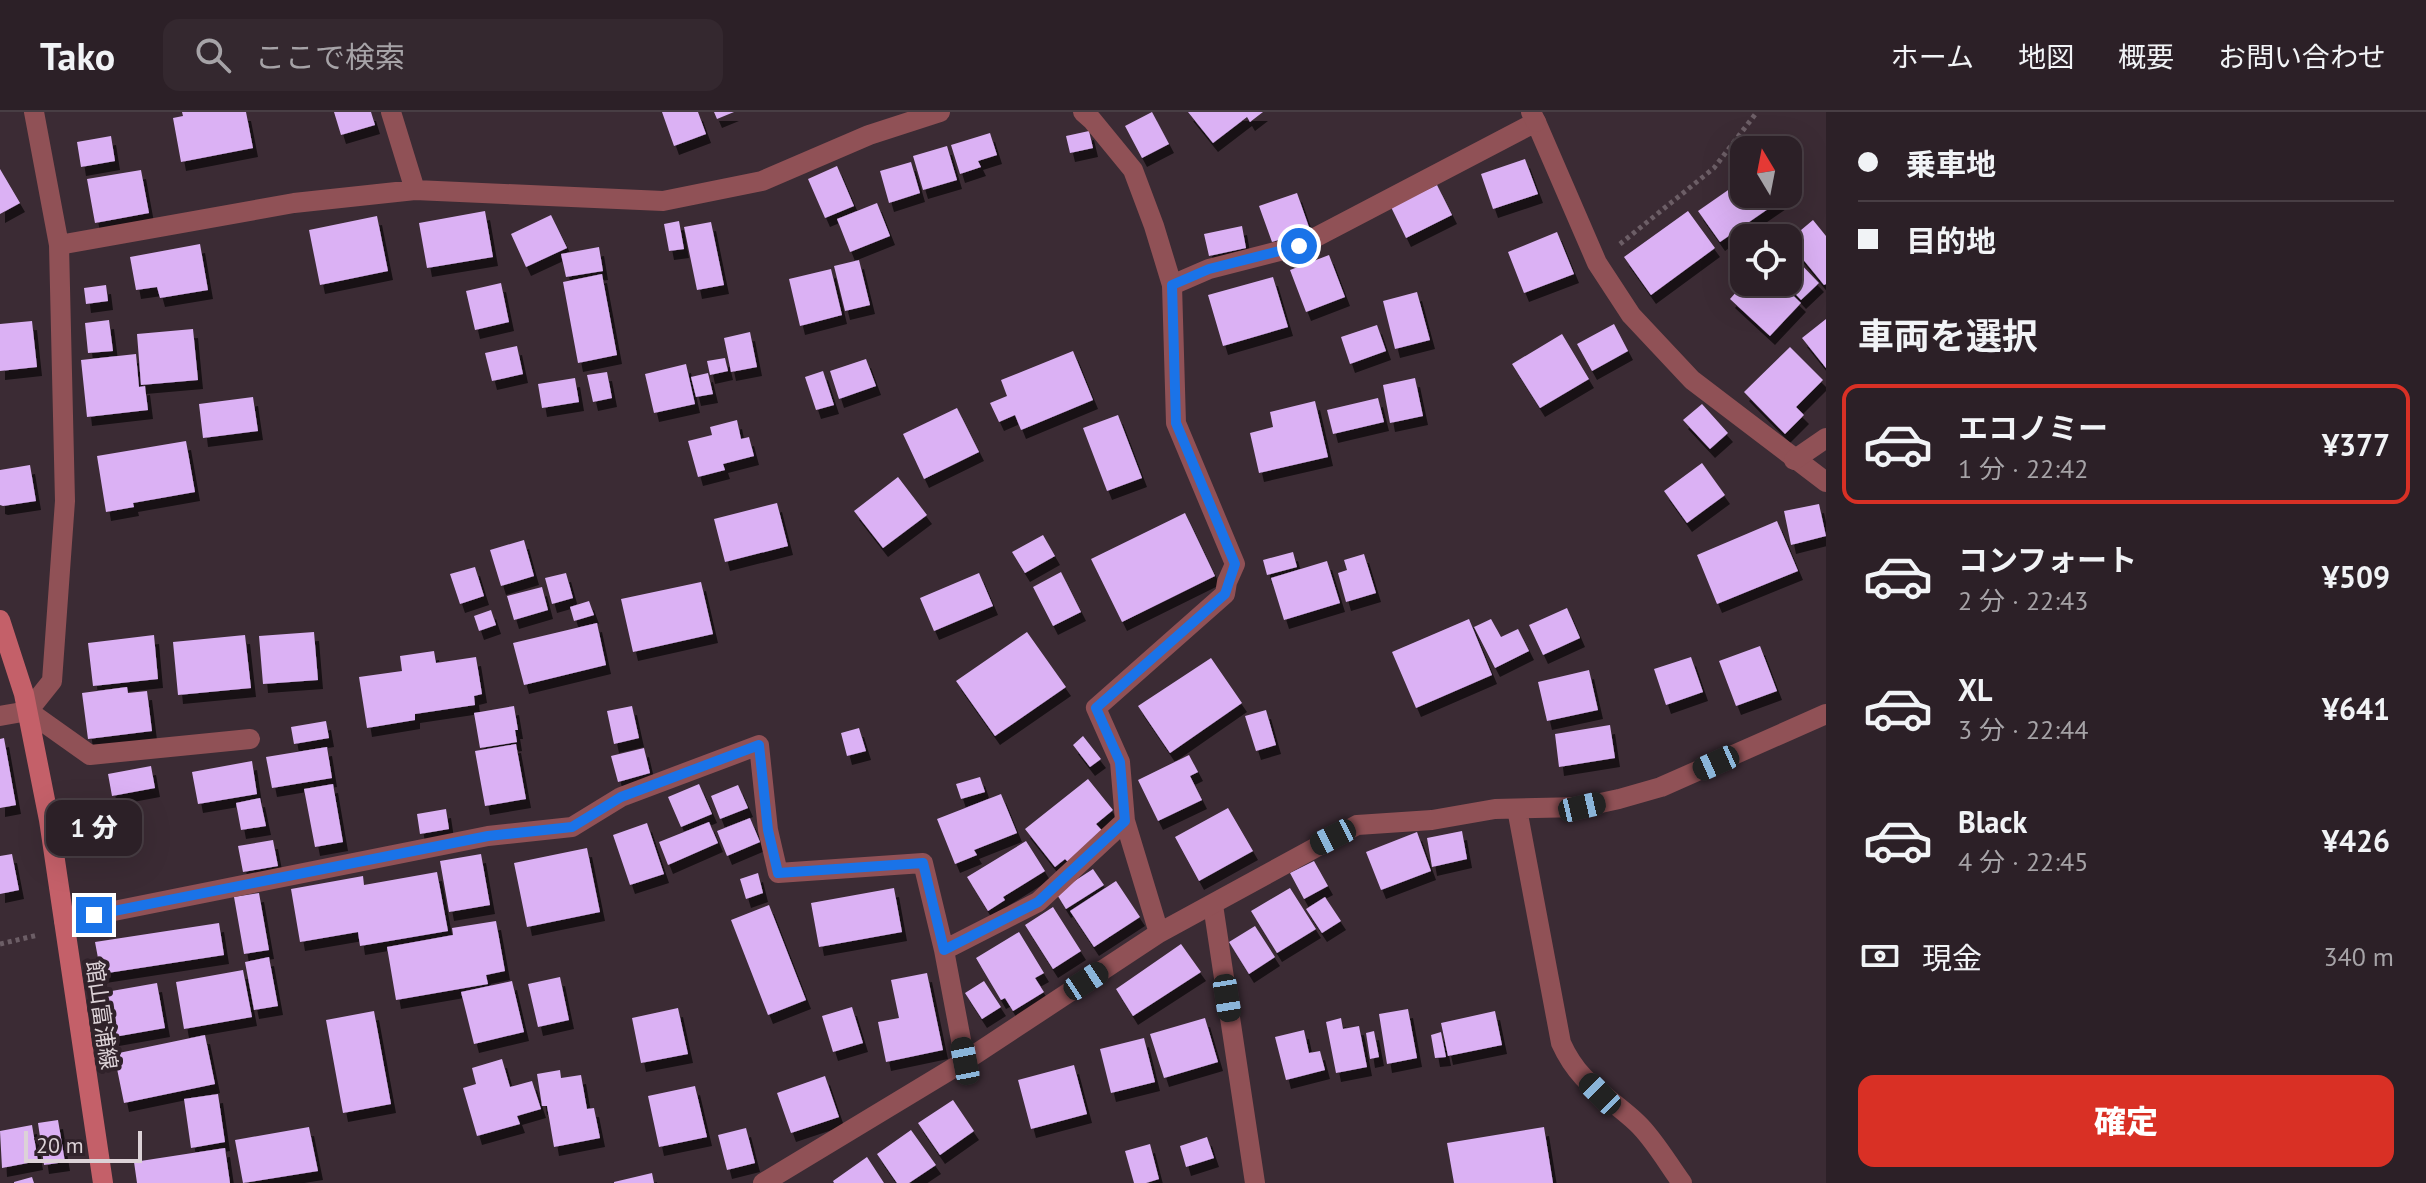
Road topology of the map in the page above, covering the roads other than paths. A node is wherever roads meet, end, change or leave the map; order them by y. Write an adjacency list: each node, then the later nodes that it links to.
1 (34, 112): 7 (street)
2 (391, 112): 6 (street)
3 (940, 112): 6 (street)
4 (1083, 112): 8 (street)
5 (1534, 117): 8 (street); 10 (street)
6 (415, 190): 7 (street)
7 (59, 245): 13 (street)
8 (1172, 285): 18 (street)
9 (1826, 438): 10 (street)
10 (1794, 460): 11 (street)
11 (1826, 482)
12 (0, 620): 13 (main road, 館山富浦線)
13 (28, 711): 15 (street); 16 (street); 20 (main road, 館山富浦線)
14 (1826, 714): 17 (street)
15 (0, 716)
16 (250, 739)
17 (1517, 809): 19 (street); 27 (street)
18 (1125, 821): 21 (street); 22 (street)
19 (1213, 905): 21 (street); 26 (street)
20 (64, 921): 22 (street); 24 (main road, 館山富浦線)
21 (1159, 933): 23 (street)
22 (944, 950): 23 (street)
23 (965, 1061): 25 (street)
24 (103, 1183)
25 (763, 1183)
26 (1255, 1183)
27 (1682, 1183)

